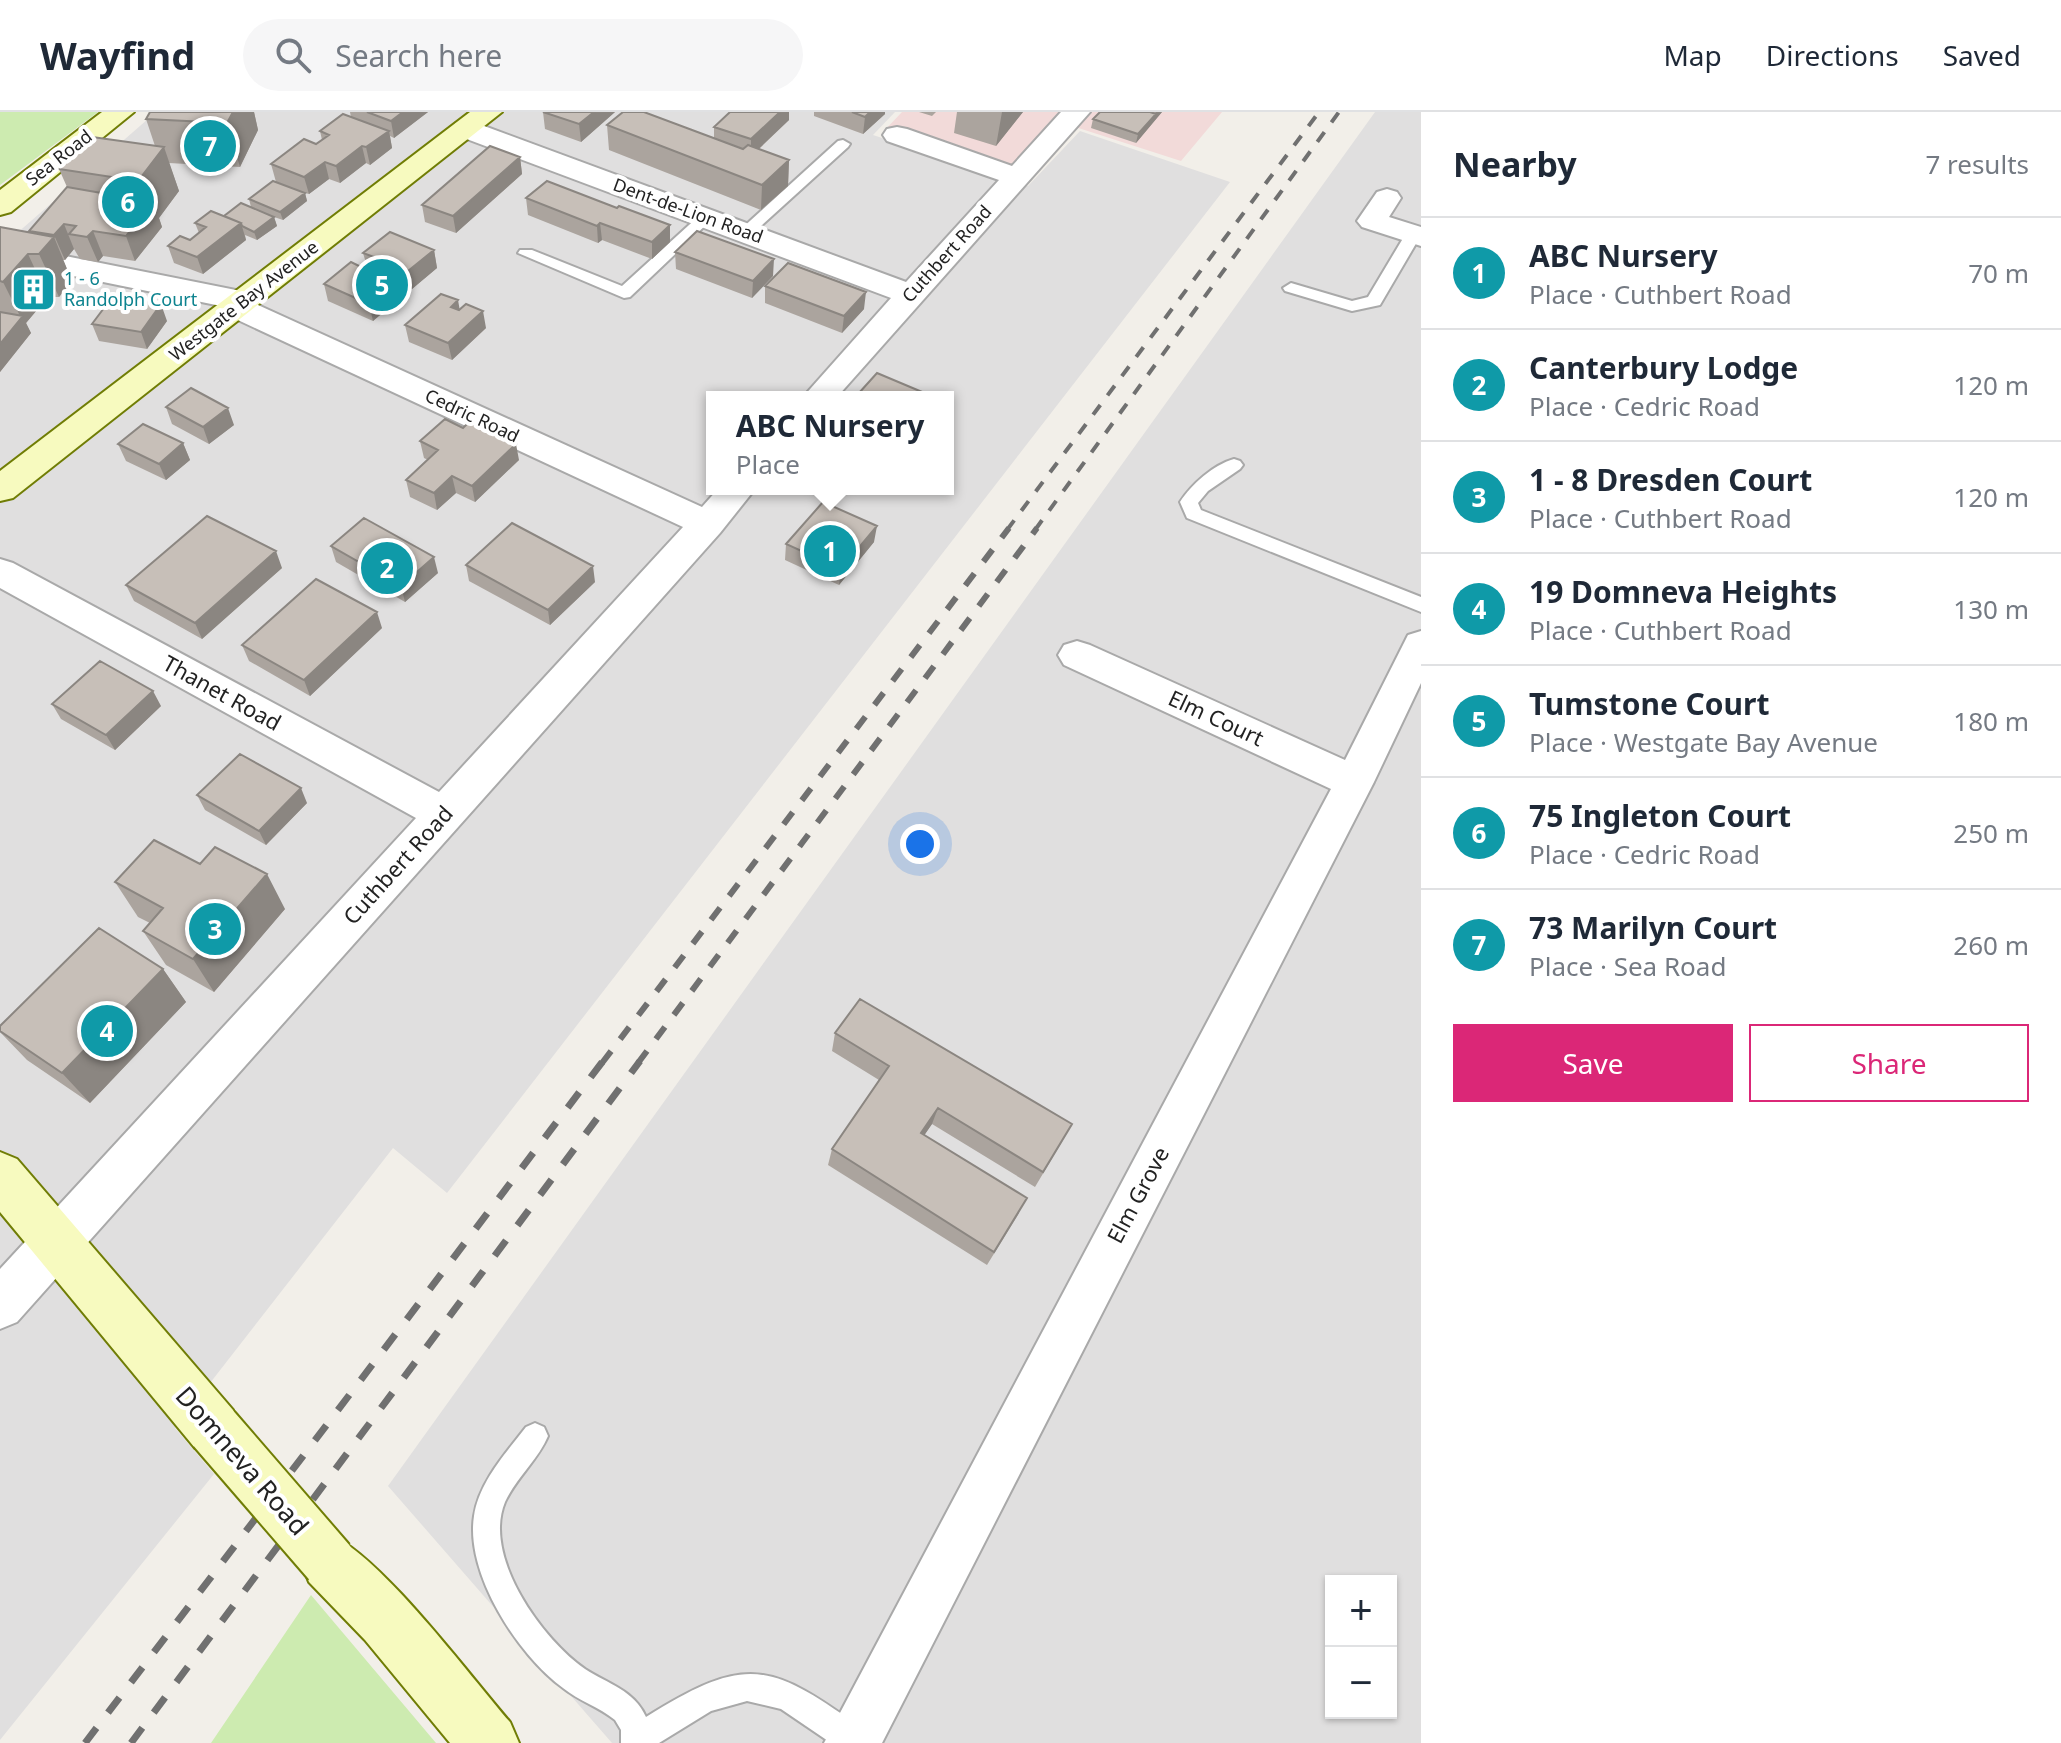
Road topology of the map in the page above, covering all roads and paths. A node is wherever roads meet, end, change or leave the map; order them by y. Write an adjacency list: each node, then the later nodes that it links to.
1 (120, 112): 8 (street, Sea Road)
2 (1069, 113): 6 (street, Cuthbert Road)
3 (477, 121): 9 (street, Dent-de-Lion Road); 16 (street, Westgate Bay Avenue)
4 (897, 135): 6 (street)
5 (843, 144): 10 (lane)
6 (1017, 177): 15 (street, Cuthbert Road)
7 (1387, 198): 11 (street)
8 (0, 206)
9 (705, 218): 10 (street, Dent-de-Lion Road); 13 (lane)
10 (745, 233): 15 (street, Dent-de-Lion Road)
11 (1417, 236): 14 (lane)
12 (0, 252): 16 (street, Cedric Road)
13 (526, 253)
14 (1291, 288)
15 (909, 294): 17 (street, Cuthbert Road)
16 (240, 304): 19 (street, Westgate Bay Avenue); 21 (street, Cedric Road)
17 (824, 391)
18 (1234, 465): 23 (lane)
19 (0, 489)
20 (733, 495): 21 (street, Cuthbert Road)
21 (708, 524): 27 (street, Cuthbert Road)
22 (0, 572): 27 (street, Thanet Road)
23 (1421, 605)
24 (1421, 645): 26 (street, Elm Grove)
25 (1077, 655): 26 (street, Elm Court)
26 (1354, 782): 33 (street, Elm Grove)
27 (444, 814): 29 (street, Cuthbert Road)
28 (0, 1175): 29 (street, Domneva Road)
29 (57, 1241): 30 (street, Cuthbert Road); 34 (street, Domneva Road, bridge)
30 (0, 1305)
31 (535, 1436): 32 (lane)
32 (637, 1741): 33 (lane)
33 (853, 1742)
34 (489, 1743)

